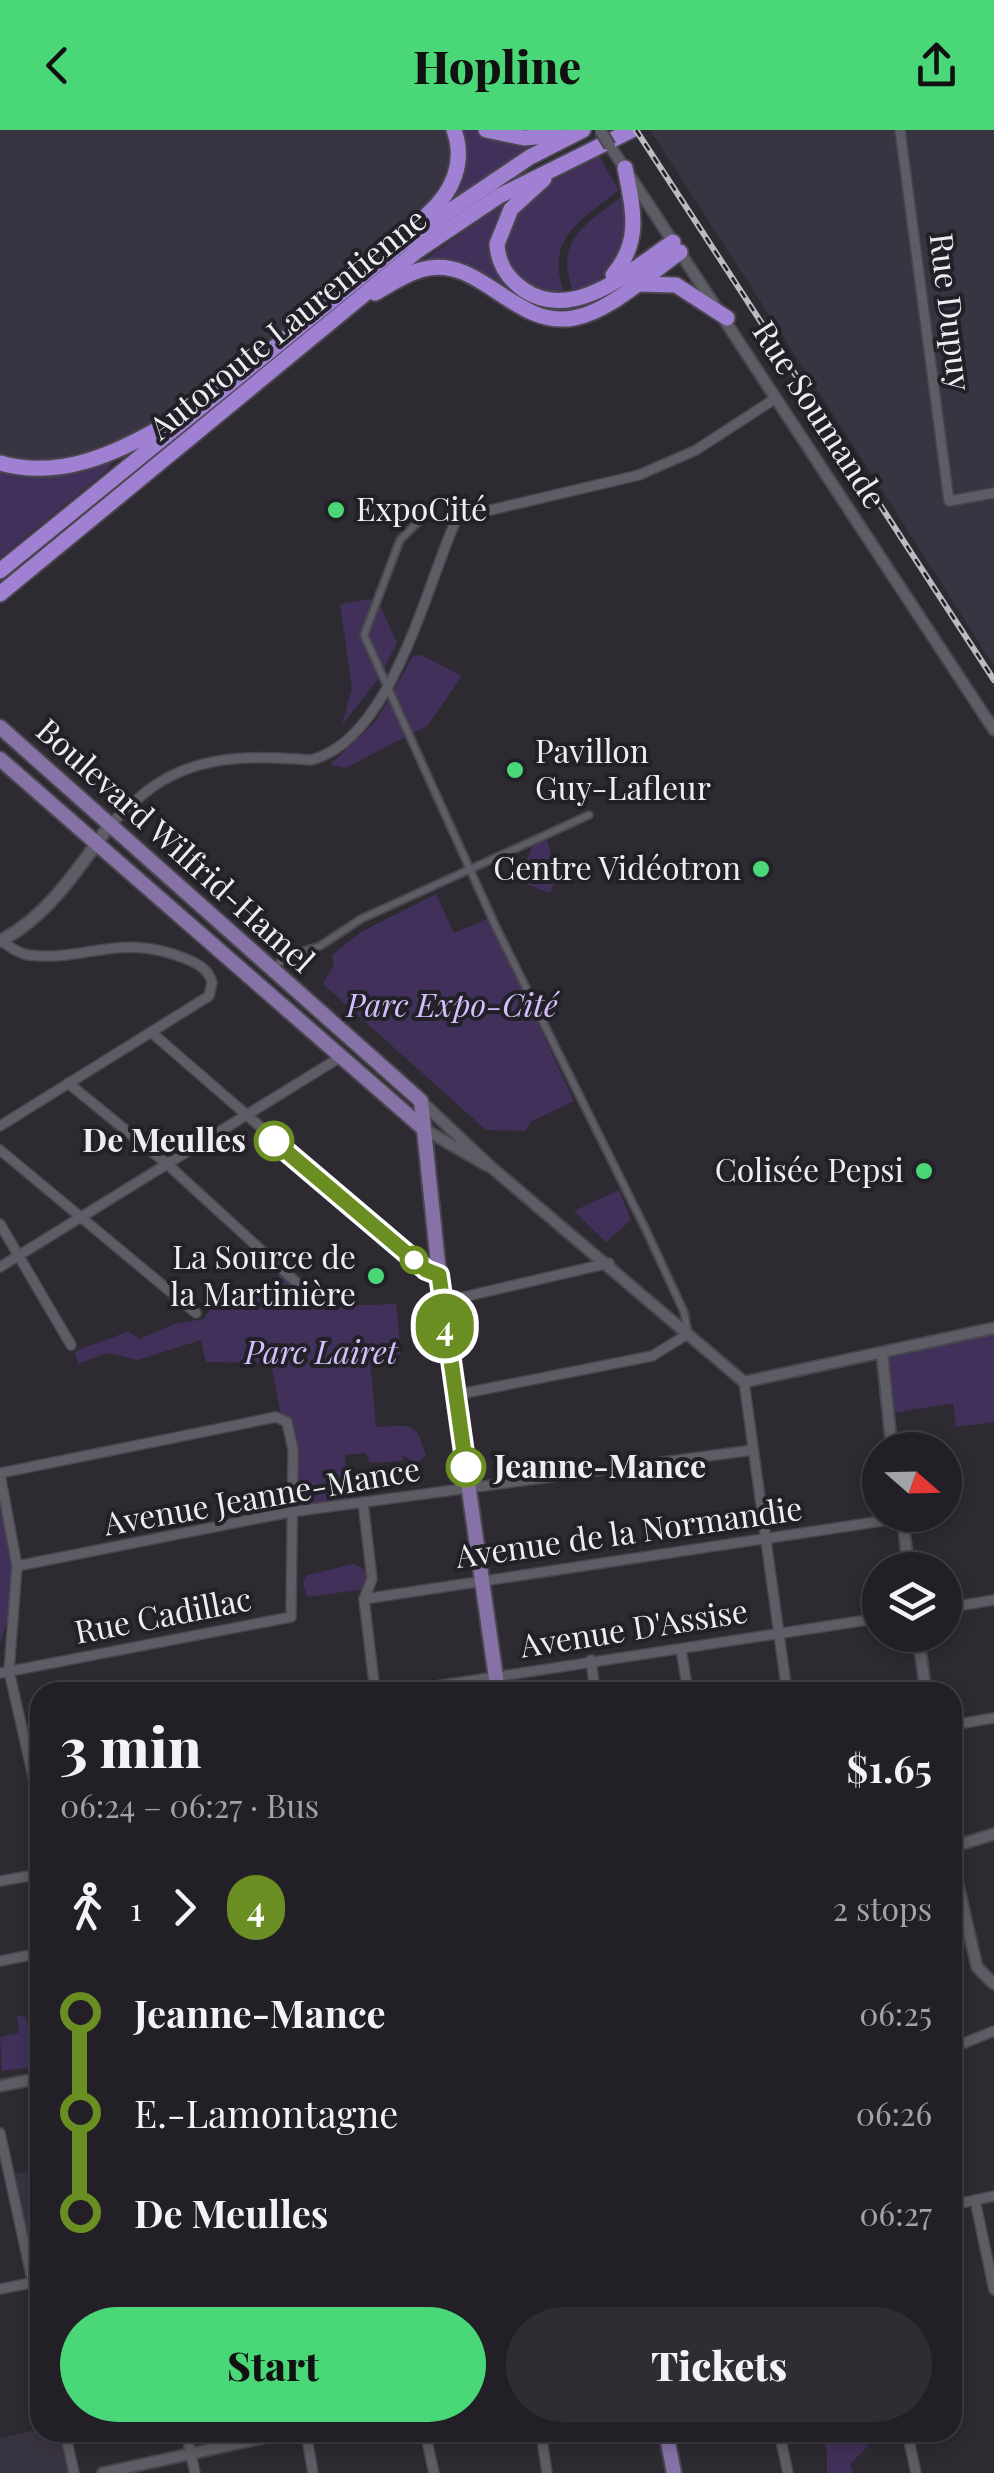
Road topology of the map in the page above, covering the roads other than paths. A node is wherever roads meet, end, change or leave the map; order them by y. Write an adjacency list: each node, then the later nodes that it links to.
1 (454, 130): 9 (highway)
2 (486, 130): 3 (highway)
3 (583, 130): 9 (highway, Autoroute Laurentienne)
4 (600, 130): 8 (street, Rue Soumande, bridge)
5 (632, 130): 7 (highway, Autoroute Laurentienne)
6 (900, 130): 18 (street, Rue Dupuy)
7 (579, 152): 12 (highway); 13 (highway, Autoroute Laurentienne)
8 (625, 168): 10 (street, Rue Soumande); 12 (highway)
9 (404, 242): 16 (highway, Autoroute Laurentienne)
10 (676, 247): 11 (highway); 12 (highway); 14 (street, Rue Soumande)
11 (634, 284): 13 (highway); 14 (highway)
12 (600, 290)
13 (341, 312): 21 (highway, Autoroute Laurentienne)
14 (726, 318): 15 (street, Rue Soumande)
15 (776, 398): 22 (street); 24 (street, Rue Soumande)
16 (205, 402): 17 (highway); 20 (highway, Autoroute Laurentienne)
17 (0, 463)
18 (994, 493)
19 (423, 517): 22 (street)
20 (0, 571)
21 (0, 594)
22 (386, 686): 27 (street); 29 (street)
23 (0, 728): 27 (main road, Boulevard Wilfrid-Hamel)
24 (994, 730)
25 (0, 759): 28 (main road, Boulevard Wilfrid-Hamel)
26 (589, 814): 29 (street)
27 (112, 823): 28 (main road); 31 (main road, Boulevard Wilfrid-Hamel)
28 (96, 844): 30 (main road); 33 (main road, Boulevard Wilfrid-Hamel)
29 (470, 868): 31 (street); 52 (street)
30 (0, 941): 32 (street)
31 (272, 970): 35 (main road, Boulevard Wilfrid-Hamel)
32 (152, 1033): 34 (street); 36 (street)
33 (339, 1058): 36 (street); 38 (main road, Boulevard Wilfrid-Hamel)
34 (68, 1082): 37 (street); 40 (street)
35 (420, 1101): 38 (main road); 41 (street, Boulevard Wilfrid-Hamel)
36 (246, 1118): 40 (street); 47 (street)
37 (0, 1126)
38 (424, 1129): 41 (street, Boulevard Wilfrid-Hamel); 47 (main road)
39 (0, 1150): 42 (street)
40 (166, 1163): 42 (street); 48 (street)
41 (491, 1167): 45 (street, Boulevard Wilfrid-Hamel)
42 (83, 1214): 44 (street); 50 (street)
43 (0, 1224): 44 (street)
44 (22, 1256): 46 (street); 53 (street)
45 (609, 1264): 49 (street); 52 (street, Boulevard Wilfrid-Hamel)
46 (0, 1267)
47 (439, 1275): 49 (main road)
48 (296, 1282)
49 (442, 1302): 56 (main road)
50 (196, 1312)
51 (994, 1328): 54 (street)
52 (688, 1334): 55 (street, Boulevard Wilfrid-Hamel); 56 (street)
53 (71, 1345)
54 (882, 1353): 55 (street); 57 (street)
55 (744, 1382): 58 (street)
56 (455, 1395): 60 (main road)
57 (890, 1432)
58 (753, 1450): 60 (street, Avenue Jeanne-Mance); 64 (street)
59 (0, 1473): 62 (street); 65 (street)
60 (469, 1487): 61 (street, Avenue Jeanne-Mance); 66 (main road)
61 (363, 1502): 62 (street, Avenue Jeanne-Mance); 67 (street)
62 (290, 1512): 65 (street, Avenue Jeanne-Mance); 75 (street, Rue Cadillac)
63 (862, 1522): 64 (street, Avenue de la Normandie)
64 (766, 1538): 66 (street, Avenue de la Normandie); 71 (street)
65 (17, 1566): 75 (street)
66 (482, 1580): 67 (street, Avenue de la Normandie); 76 (main road)
67 (364, 1599): 77 (street)
68 (994, 1600): 69 (street)
69 (962, 1605)
70 (862, 1620): 71 (street, Avenue D'Assise)
71 (779, 1632): 72 (street, Avenue D'Assise); 82 (street)
72 (680, 1649): 74 (street, Avenue D'Assise); 81 (street)
73 (920, 1652): 83 (street)
74 (590, 1660): 76 (street, Avenue D'Assise); 80 (street)
75 (4, 1672): 86 (street)
76 (496, 1675): 78 (street, Avenue D'Assise); 79 (main road)
77 (373, 1682)
78 (455, 1682)
79 (497, 1682)
80 (594, 1682)
81 (686, 1682)
82 (786, 1682)
83 (925, 1682)
84 (994, 1718): 85 (street)
85 (962, 1723)
86 (30, 1750)
87 (994, 1834): 88 (street)
88 (962, 1844)
89 (30, 1876): 90 (street)
90 (0, 1881)
91 (962, 1901): 94 (street)
92 (30, 1955): 93 (street)
93 (0, 1961)
94 (994, 1984)
95 (994, 2031): 96 (street)
96 (962, 2044)
97 (30, 2080): 98 (street)
98 (0, 2086)
99 (0, 2133): 103 (street)
100 (994, 2196): 101 (street)
101 (975, 2200): 102 (street); 106 (street)
102 (962, 2203)
103 (30, 2257)
104 (30, 2283): 105 (street)
105 (0, 2289)
106 (994, 2290)
107 (67, 2442): 117 (street)
108 (188, 2442): 116 (street)
109 (242, 2442): 116 (street)
110 (308, 2442): 120 (street)
111 (428, 2442): 121 (street)
112 (543, 2442): 122 (street)
113 (668, 2442): 123 (main road)
114 (781, 2442): 124 (street)
115 (909, 2442): 125 (street)
116 (190, 2453): 118 (street); 119 (street)
117 (74, 2473)
118 (103, 2473)
119 (195, 2473)
120 (314, 2473)
121 (434, 2473)
122 (548, 2473)
123 (674, 2473)
124 (788, 2473)
125 (916, 2473)

